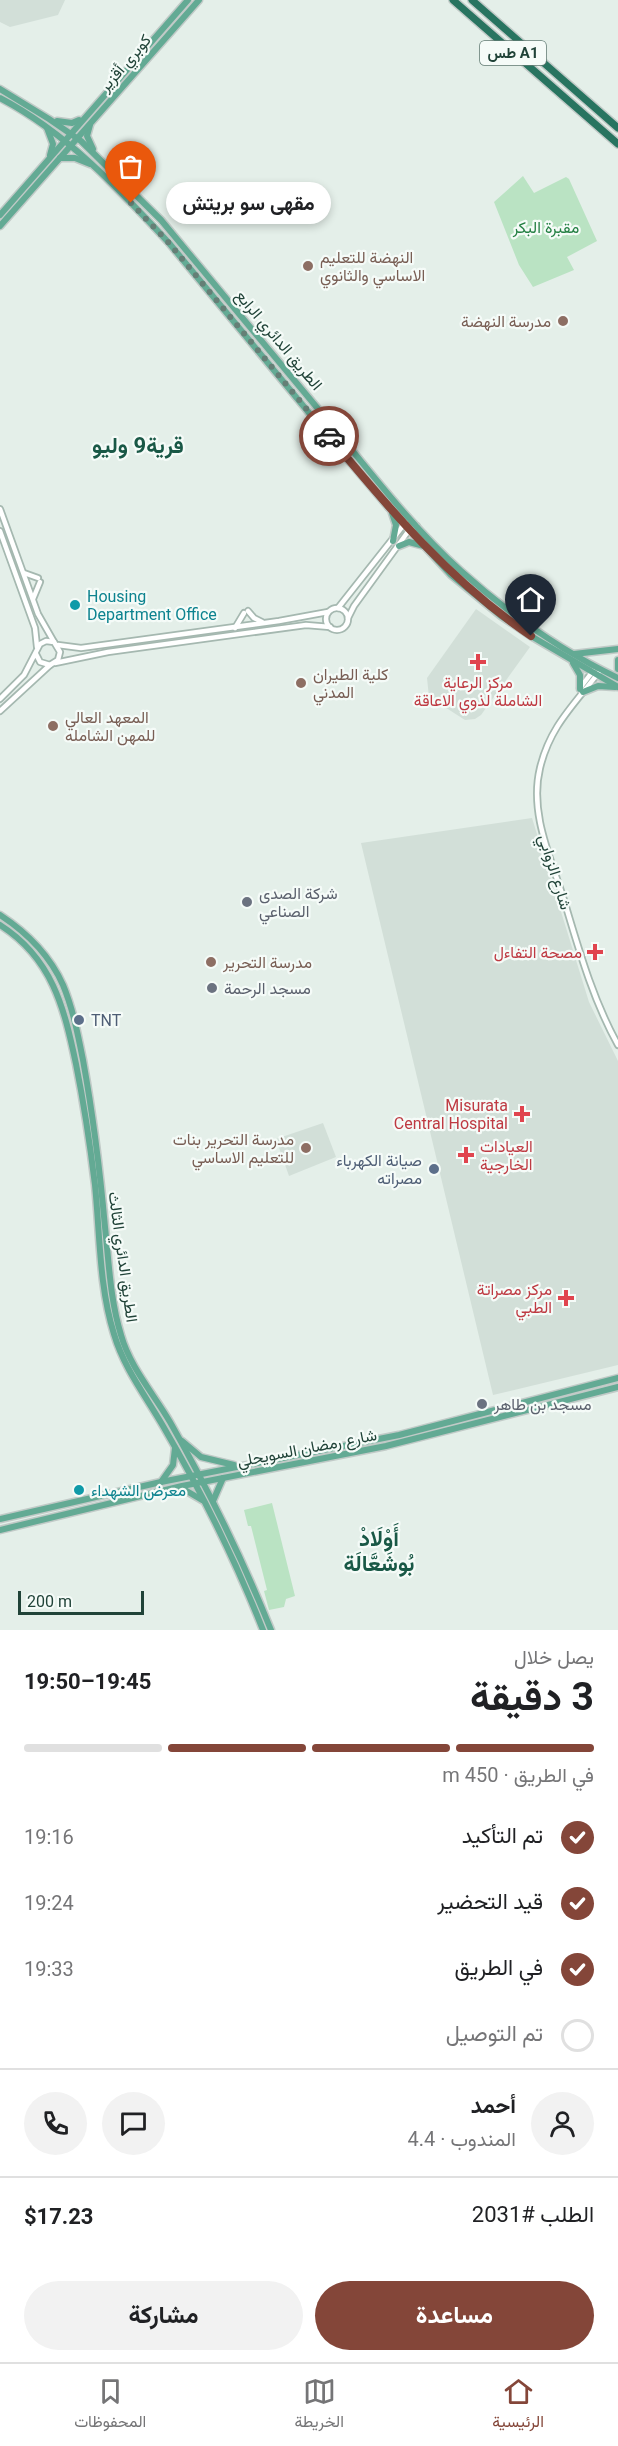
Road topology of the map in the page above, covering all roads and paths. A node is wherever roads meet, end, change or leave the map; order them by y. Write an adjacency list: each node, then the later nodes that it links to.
1 (188, 0): 7 (main road)
2 (199, 0): 8 (main road, كوبري أقزير)
3 (453, 0): 16 (highway, طس A1)
4 (472, 0): 11 (highway)
5 (0, 89): 9 (main road, الطريق الدائري الرابع)
6 (0, 98): 10 (main road, الطريق الدائري الرابع)
7 (89, 112): 9 (main road); 12 (main road)
8 (95, 117): 13 (main road, كوبري أقزير); 18 (main road)
9 (49, 119): 12 (main road, الطريق الدائري الرابع)
10 (40, 122): 14 (main road, الطريق الدائري الرابع); 19 (main road)
11 (618, 128)
12 (70, 133): 13 (main road, الطريق الدائري الرابع); 14 (main road)
13 (76, 138): 15 (main road, كوبري أقزير); 18 (main road, الطريق الدائري الرابع)
14 (65, 139): 15 (main road, الطريق الدائري الرابع); 19 (main road)
15 (71, 144): 17 (main road, كوبري أقزير); 20 (main road, الطريق الدائري الرابع)
16 (618, 144)
17 (59, 158): 20 (main road); 22 (main road, كوبري أقزير)
18 (100, 159): 25 (main road, الطريق الدائري الرابع)
19 (45, 164): 21 (main road)
20 (97, 168): 23 (main road, الطريق الدائري الرابع)
21 (0, 215)
22 (0, 226)
23 (389, 507): 26 (main road, الطريق الدائري الرابع); 29 (main road)
24 (0, 508): 32 (street)
25 (410, 518): 26 (street); 27 (main road, الطريق الدائري الرابع)
26 (405, 524): 27 (main road, الطريق الدائري الرابع); 29 (street)
27 (414, 528): 30 (street); 31 (main road, الطريق الدائري الرابع); 44 (main road, الطريق الدائري الرابع)
28 (0, 531): 41 (street)
29 (393, 541): 34 (street)
30 (399, 546): 31 (main road); 36 (street)
31 (425, 546): 46 (main road, الطريق الدائري الرابع)
32 (24, 573): 33 (street); 33 (street)
33 (33, 600): 40 (street)
34 (338, 608): 35 (street); 36 (street)
35 (328, 612): 37 (street); 38 (street)
36 (348, 618): 38 (street)
37 (265, 623): 39 (street); 39 (street)
38 (330, 627): 47 (street)
39 (235, 628): 40 (street)
40 (56, 644): 41 (street); 47 (street)
41 (37, 647): 43 (street)
42 (618, 649): 44 (main road)
43 (36, 654): 47 (street); 53 (street)
44 (574, 654): 49 (main road, الطريق الدائري الرابع)
45 (618, 660): 48 (main road)
46 (573, 662): 49 (main road, الطريق الدائري الرابع); 52 (main road)
47 (53, 664): 54 (street)
48 (618, 669)
49 (597, 671): 50 (main road, الطريق الدائري الرابع); 51 (main road, الطريق الدائري الرابع); 52 (street, شارع الزوابي)
50 (618, 678)
51 (618, 687): 52 (main road)
52 (582, 690): 57 (street, شارع الزوابي)
53 (0, 699)
54 (0, 711)
55 (0, 915): 60 (main road, الطريق الدائري الثالث)
56 (0, 925): 61 (main road, الطريق الدائري الثالث)
57 (618, 1045)
58 (618, 1378): 62 (main road, شارع رمضان السويحلي)
59 (618, 1387): 65 (main road, شارع رمضان السويحلي)
60 (178, 1438): 62 (main road); 63 (main road, الطريق الدائري الثالث)
61 (175, 1448): 64 (main road, الطريق الدائري الثالث); 66 (main road)
62 (237, 1466): 63 (main road, شارع رمضان السويحلي)
63 (198, 1474): 64 (main road, شارع رمضان السويحلي); 67 (main road, الطريق الدائري الثالث)
64 (190, 1476): 66 (main road, شارع رمضان السويحلي); 68 (main road, الطريق الدائري الثالث)
65 (223, 1478): 67 (main road, شارع رمضان السويحلي); 70 (main road)
66 (161, 1482): 71 (main road, شارع رمضان السويحلي)
67 (202, 1482): 68 (main road, شارع رمضان السويحلي); 70 (main road, الطريق الدائري الثالث)
68 (194, 1484): 69 (main road, شارع رمضان السويحلي); 70 (main road, الطريق الدائري الثالث)
69 (172, 1489): 70 (main road); 72 (main road, شارع رمضان السويحلي)
70 (209, 1503): 73 (main road, الطريق الدائري الثالث); 74 (main road, الطريق الدائري الثالث)
71 (0, 1519)
72 (0, 1530)
73 (263, 1630)
74 (271, 1630)

